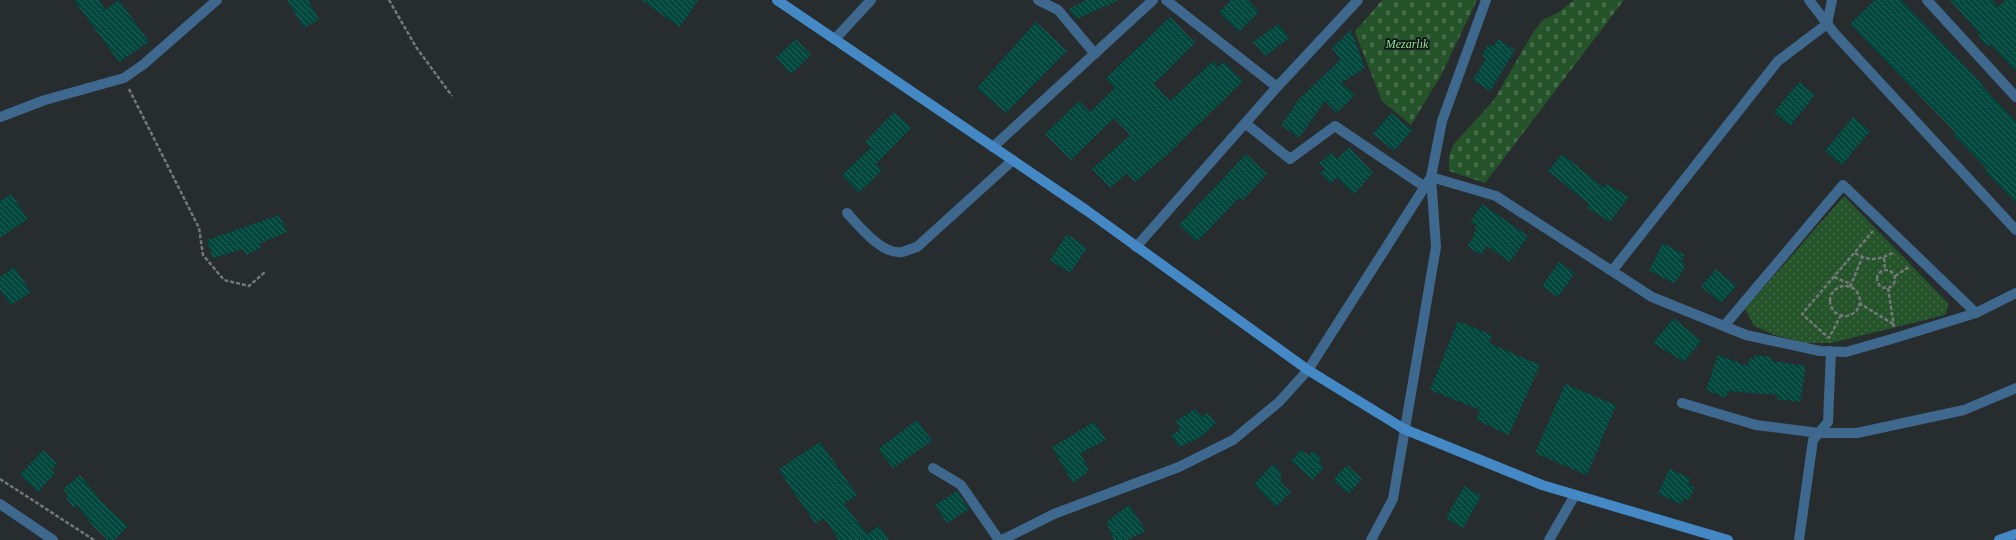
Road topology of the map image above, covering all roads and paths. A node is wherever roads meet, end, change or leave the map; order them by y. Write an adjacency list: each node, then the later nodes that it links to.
1 (216, 0): 16 (street)
2 (389, 0): 18 (path)
3 (778, 0): 14 (main road)
4 (871, 0): 14 (street)
5 (1038, 0): 15 (street)
6 (1153, 0): 15 (street)
7 (1166, 0): 17 (street)
8 (1358, 0): 17 (street)
9 (1486, 0): 24 (street)
10 (1809, 0): 13 (street)
11 (1832, 0): 13 (street)
12 (1927, 0): 19 (street)
13 (1827, 24): 28 (street); 40 (street)
14 (835, 39): 22 (main road)
15 (1095, 54): 22 (street)
16 (124, 78): 20 (street); 41 (path)
17 (1277, 87): 21 (street)
18 (452, 96)
19 (2016, 97)
20 (0, 117)
21 (1245, 123): 25 (street); 31 (street)
22 (993, 147): 23 (main road)
23 (1013, 160): 26 (street); 31 (main road)
24 (1431, 177): 25 (street); 40 (street); 57 (street)
25 (1425, 187): 54 (street)
26 (847, 213)
27 (1882, 222): 29 (path); 48 (street); 51 (street)
28 (2016, 230)
29 (1874, 231): 30 (path); 34 (path)
30 (1879, 236)
31 (1136, 246): 54 (main road)
32 (1889, 247): 33 (path)
33 (1894, 252): 35 (path); 37 (path)
34 (1855, 253): 36 (path); 43 (path)
35 (1899, 257)
36 (1862, 258): 37 (path); 44 (path)
37 (1884, 258): 39 (path)
38 (1904, 262): 42 (path)
39 (1885, 269): 42 (path); 45 (path)
40 (1612, 271): 51 (street)
41 (265, 272)
42 (1895, 276): 45 (path)
43 (1834, 277): 44 (path); 49 (path)
44 (1850, 286): 47 (path); 49 (path)
45 (1888, 288): 50 (path)
46 (2016, 293): 48 (street)
47 (1859, 303): 49 (path); 50 (path)
48 (1976, 313): 52 (street)
49 (1841, 315)
50 (1893, 324): 52 (path)
51 (1724, 326): 53 (street)
52 (1895, 338): 53 (street)
53 (1831, 351): 58 (street)
54 (1308, 370): 57 (main road); 66 (street)
55 (2016, 388): 58 (street)
56 (1682, 403): 58 (street)
57 (1404, 429): 61 (main road); 67 (street)
58 (1819, 434): 70 (street)
59 (933, 468): 66 (street)
60 (0, 479): 65 (path)
61 (1575, 495): 68 (street); 69 (main road)
62 (0, 504): 64 (street)
63 (2016, 534): 71 (main road)
64 (54, 540)
65 (94, 540)
66 (1000, 540)
67 (1371, 540)
68 (1549, 540)
69 (1728, 540)
70 (1800, 540)
71 (1999, 540)

